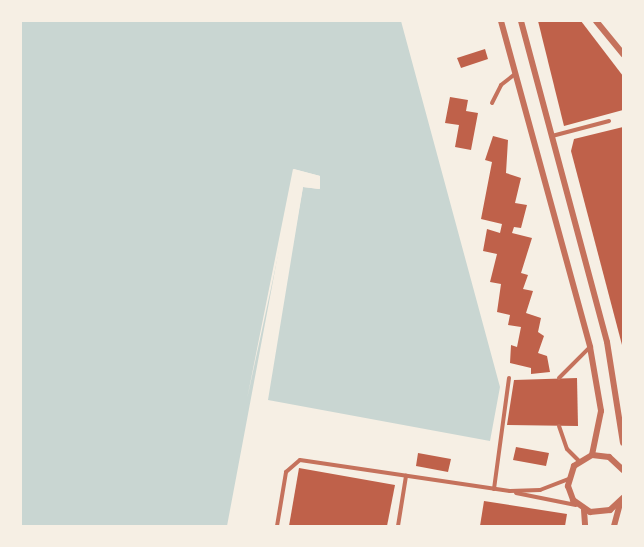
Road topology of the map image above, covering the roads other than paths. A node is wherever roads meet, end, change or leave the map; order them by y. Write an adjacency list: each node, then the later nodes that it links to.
1 (501, 21): 5 (street)
2 (521, 21): 8 (street)
3 (596, 21): 4 (street)
4 (623, 54)
5 (515, 73): 6 (lane); 9 (street)
6 (492, 103)
7 (609, 121): 8 (lane)
8 (551, 137): 12 (street)
9 (590, 347): 11 (lane); 15 (street)
10 (509, 378): 20 (lane)
11 (559, 378)
12 (620, 387): 14 (street)
13 (559, 426): 16 (lane)
14 (623, 443)
15 (592, 455): 16 (street); 17 (street)
16 (579, 461): 19 (street)
17 (623, 470)
18 (406, 476): 20 (lane); 25 (lane); 26 (lane)
19 (569, 478): 21 (lane); 23 (street)
20 (494, 489): 21 (lane)
21 (510, 491): 23 (lane)
22 (622, 500): 24 (street); 28 (street)
23 (578, 505): 24 (street)
24 (584, 510): 27 (street)
25 (277, 526)
26 (398, 526)
27 (585, 526)
28 (614, 526)

